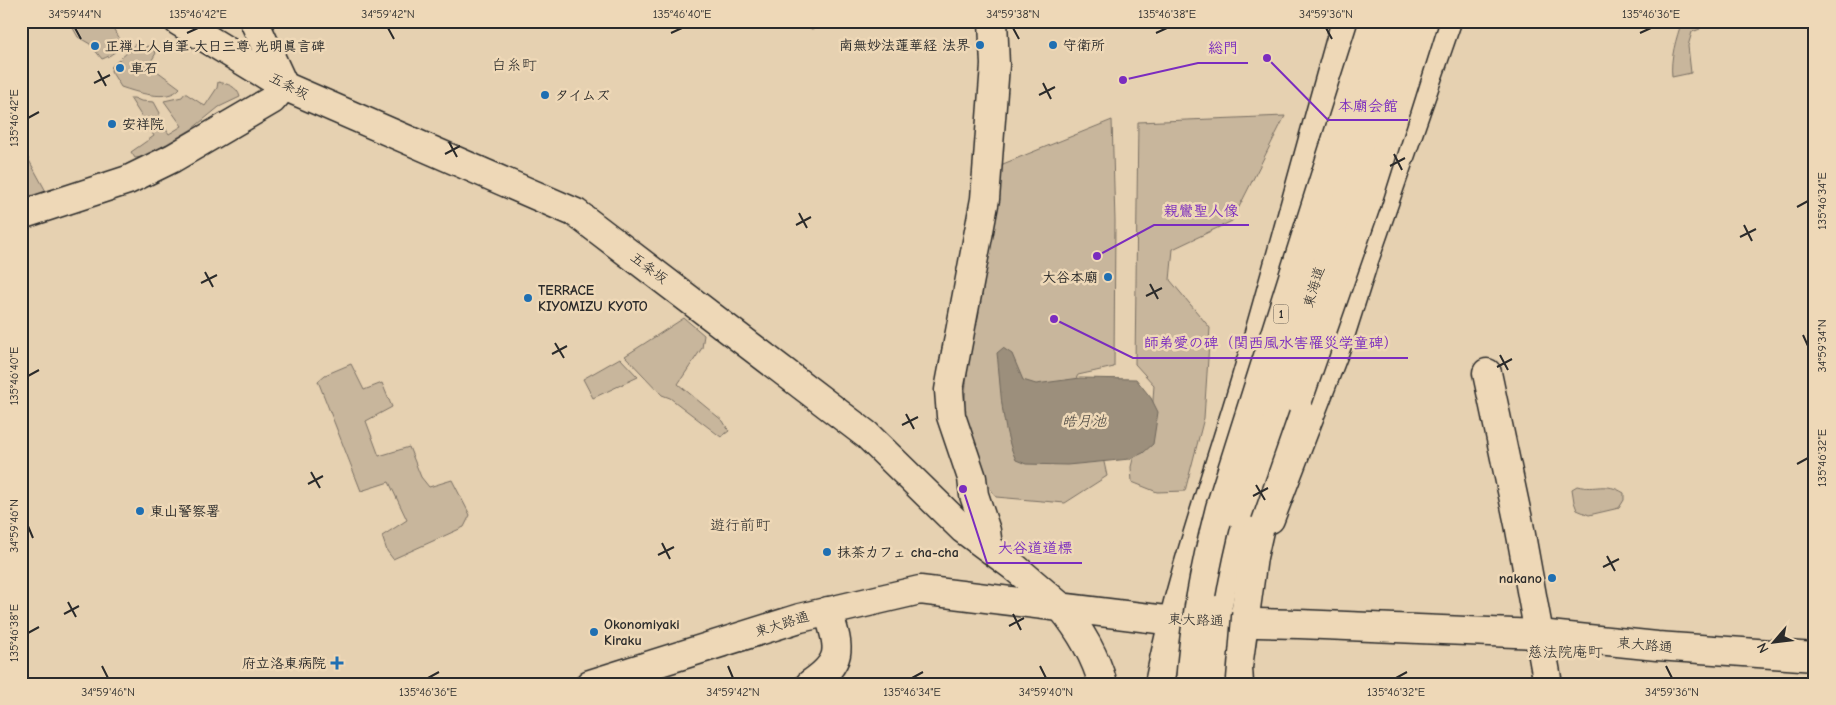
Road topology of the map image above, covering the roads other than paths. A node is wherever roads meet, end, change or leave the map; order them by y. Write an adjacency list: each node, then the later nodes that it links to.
1 (178, 21): 9 (main road, 五条坂)
2 (254, 21): 9 (main road)
3 (993, 21): 14 (main road)
4 (1346, 21): 12 (main road, 1)
5 (1374, 21): 17 (main road, 東海道 / 1, bridge)
6 (1398, 21): 17 (main road, 東海道 / 1, bridge)
7 (1424, 21): 15 (main road, bridge)
8 (1447, 21): 10 (main road)
9 (284, 86): 11 (main road); 14 (main road, 五条坂)
10 (1404, 141): 12 (main road); 15 (main road)
11 (21, 215)
12 (1250, 363): 19 (main road, 1)
13 (1487, 373): 21 (main road)
14 (988, 547): 16 (main road, 五条坂)
15 (1253, 557): 20 (main road)
16 (1061, 607): 18 (main road, 東大路通); 19 (main road, 東大路通); 25 (main road, 五条坂)
17 (1208, 609): 27 (main road, 1, bridge); 28 (main road, 1, bridge)
18 (828, 611): 23 (main road, 東大路通); 24 (main road)
19 (1174, 620): 20 (main road, 東大路通); 26 (main road, 1)
20 (1244, 622): 21 (main road, 東大路通); 29 (main road)
21 (1539, 634): 22 (main road, 東大路通); 30 (main road)
22 (1815, 657)
23 (590, 684)
24 (810, 684)
25 (1103, 684)
26 (1159, 684)
27 (1190, 684)
28 (1211, 684)
29 (1239, 684)
30 (1548, 684)

